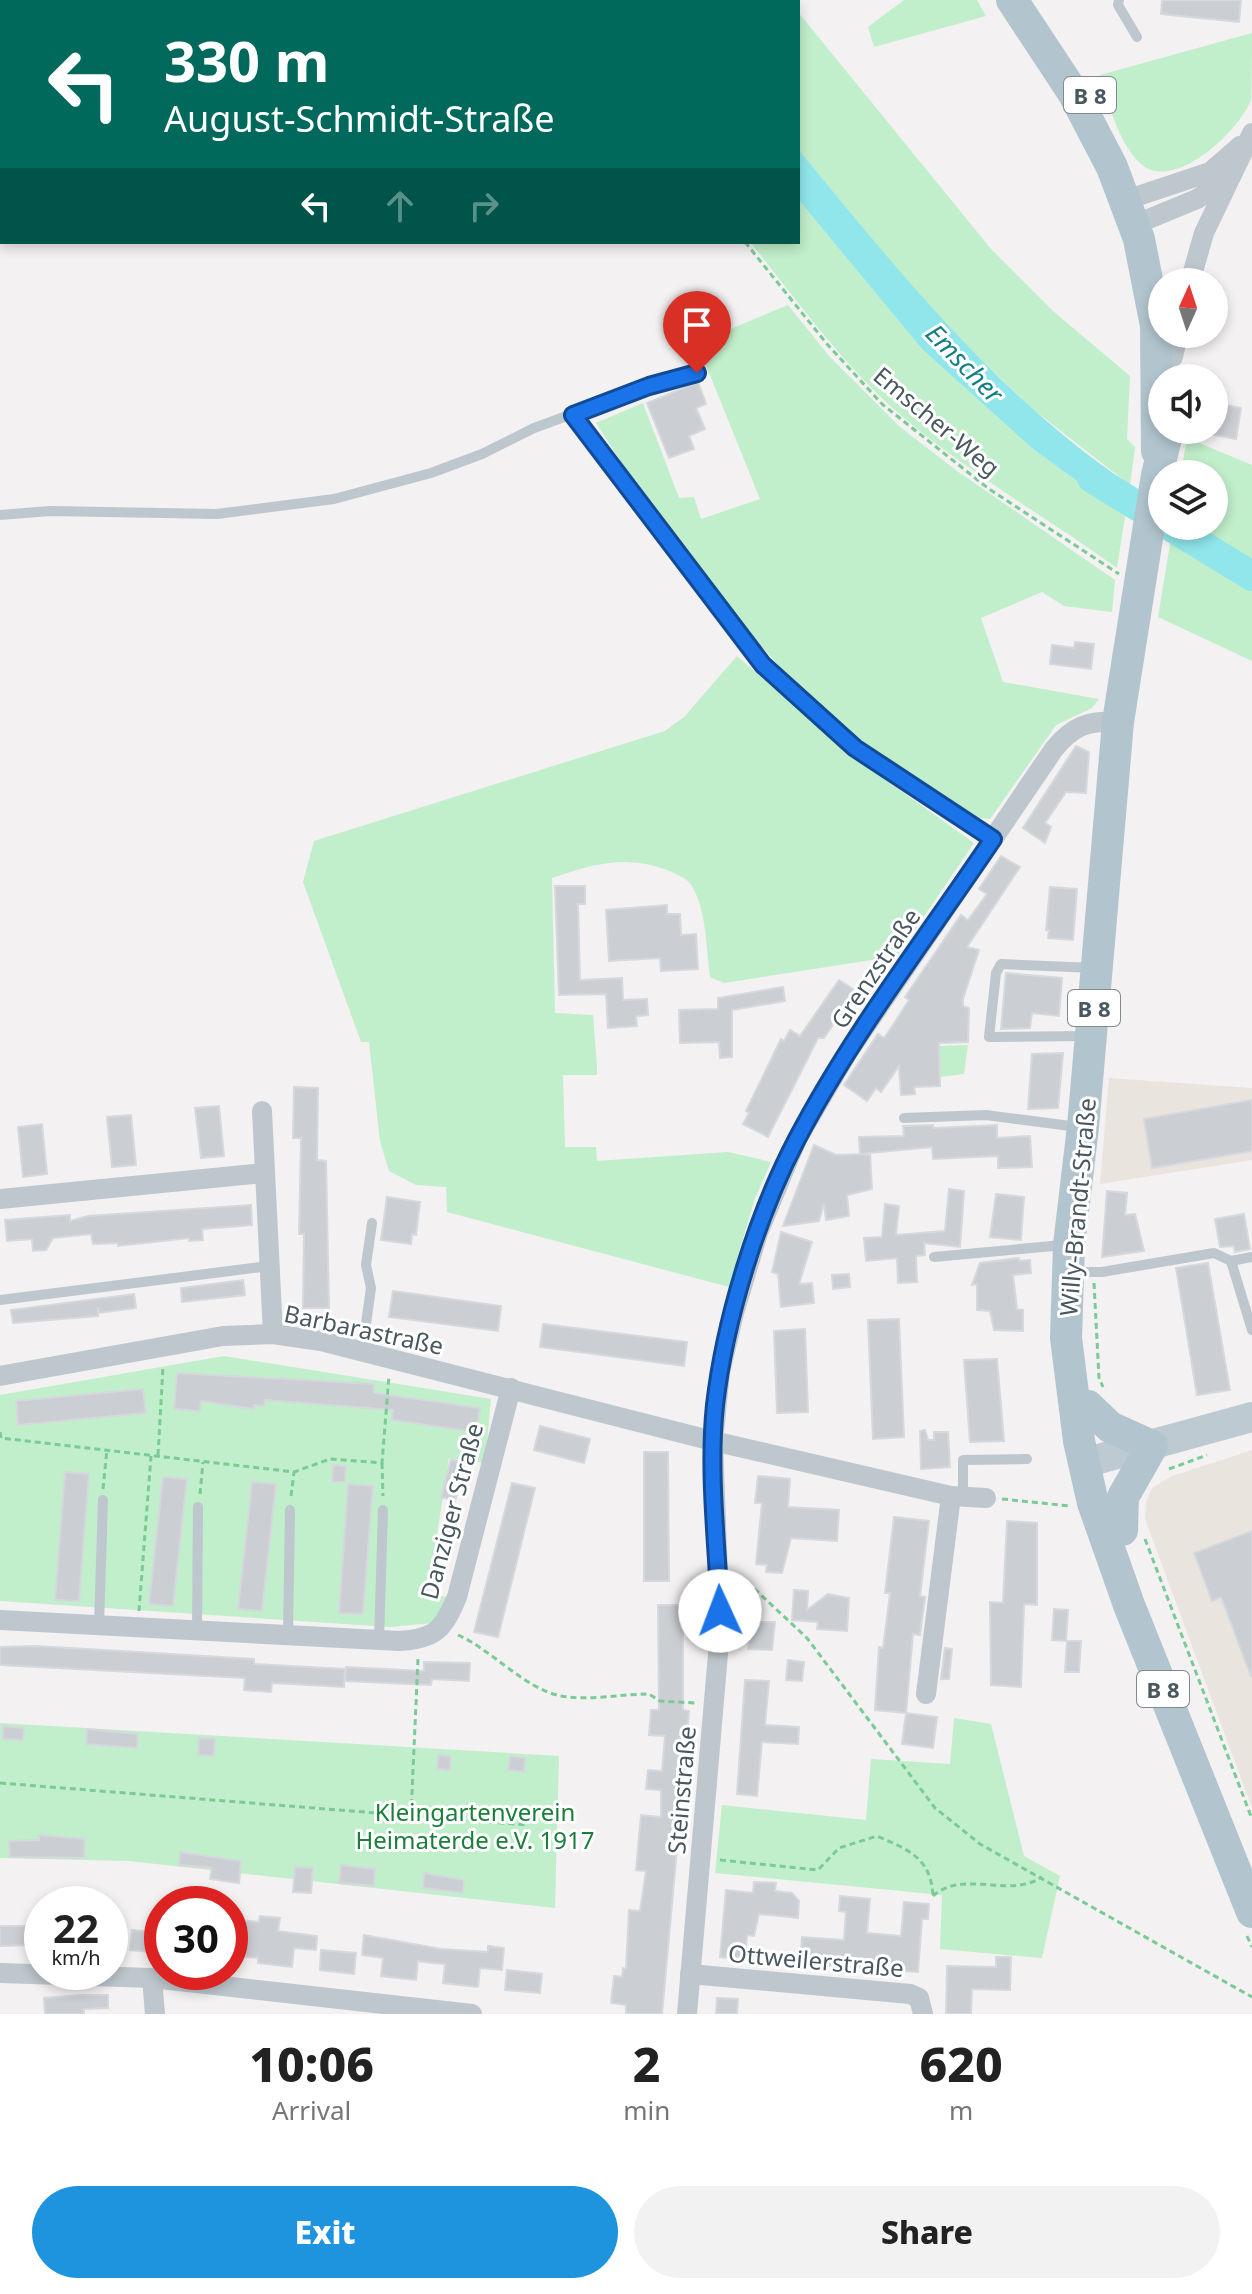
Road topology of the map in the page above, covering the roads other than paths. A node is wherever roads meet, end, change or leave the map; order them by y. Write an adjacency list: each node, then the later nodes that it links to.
1 (1012, 0): 7 (main road, Willy-Brandt-Straße / B 8)
2 (1032, 0): 7 (main road, Willy-Brandt-Straße / B 8)
3 (1119, 0): 4 (lane)
4 (1137, 37)
5 (1250, 135): 6 (street); 7 (street)
6 (1228, 179): 7 (street); 9 (street)
7 (1136, 210): 8 (main road, Willy-Brandt-Straße / B 8); 12 (main road, Willy-Brandt-Straße / B 8)
8 (1159, 268)
9 (1194, 268)
10 (697, 373): 11 (lane)
11 (573, 415): 13 (lane); 16 (lane)
12 (1157, 460)
13 (0, 515)
14 (1148, 536): 15 (main road, Willy-Brandt-Straße / B 8)
15 (1118, 722): 16 (street, Grenzstraße); 17 (main road, Willy-Brandt-Straße / B 8)
16 (993, 839): 38 (street, Grenzstraße)
17 (1097, 968): 18 (main road, Willy-Brandt-Straße / B 8); 18 (lane)
18 (1091, 1036): 21 (main road, Willy-Brandt-Straße / B 8)
19 (262, 1111): 22 (street)
20 (904, 1118): 21 (lane)
21 (1083, 1127): 28 (main road, Willy-Brandt-Straße / B 8)
22 (264, 1173): 23 (street); 29 (street)
23 (0, 1199)
24 (372, 1223): 33 (lane)
25 (934, 1257): 28 (lane)
26 (1252, 1257): 27 (lane)
27 (1231, 1261): 28 (lane); 31 (lane)
28 (1073, 1263): 36 (main road, B 8); 41 (main road, Willy-Brandt-Straße / B 8)
29 (269, 1266): 30 (lane); 32 (street)
30 (0, 1300)
31 (1252, 1330)
32 (273, 1334): 33 (street, Barbarastraße); 34 (street, Barbarastraße)
33 (362, 1352): 35 (street, Barbarastraße)
34 (0, 1376)
35 (511, 1388): 38 (street, Barbarastraße); 54 (street, Danziger Straße)
36 (1088, 1406): 40 (main road); 41 (main road, Willy-Brandt-Straße / B 8)
37 (1252, 1417): 40 (main road)
38 (713, 1441): 42 (street); 49 (street, Grenzstraße)
39 (1027, 1459): 42 (lane)
40 (1156, 1459): 41 (main road); 48 (main road)
41 (1091, 1462): 48 (main road, Willy-Brandt-Straße / B 8); 57 (main road, Willy-Brandt-Straße / B 8)
42 (957, 1496): 43 (street); 55 (street)
43 (986, 1498)
44 (103, 1500): 51 (lane)
45 (198, 1507): 52 (lane)
46 (290, 1510): 53 (lane)
47 (383, 1510): 54 (lane, Danziger Straße)
48 (1132, 1530): 56 (main road, Willy-Brandt-Straße / B 8)
49 (718, 1571): 59 (street, Steinstraße)
50 (0, 1620): 51 (street, Danziger Straße)
51 (99, 1625): 52 (street, Danziger Straße)
52 (197, 1630): 53 (street, Danziger Straße)
53 (288, 1635): 54 (street, Danziger Straße)
54 (379, 1640)
55 (926, 1694)
56 (1252, 1867)
57 (1249, 1921)
58 (0, 1973): 60 (street)
59 (690, 1974): 66 (street, Steinstraße); 67 (street, Ottweilerstraße)
60 (144, 1978)
61 (153, 1990): 64 (street)
62 (248, 1990): 63 (street)
63 (400, 2009): 65 (street)
64 (155, 2014)
65 (472, 2014)
66 (687, 2014)
67 (923, 2014)

